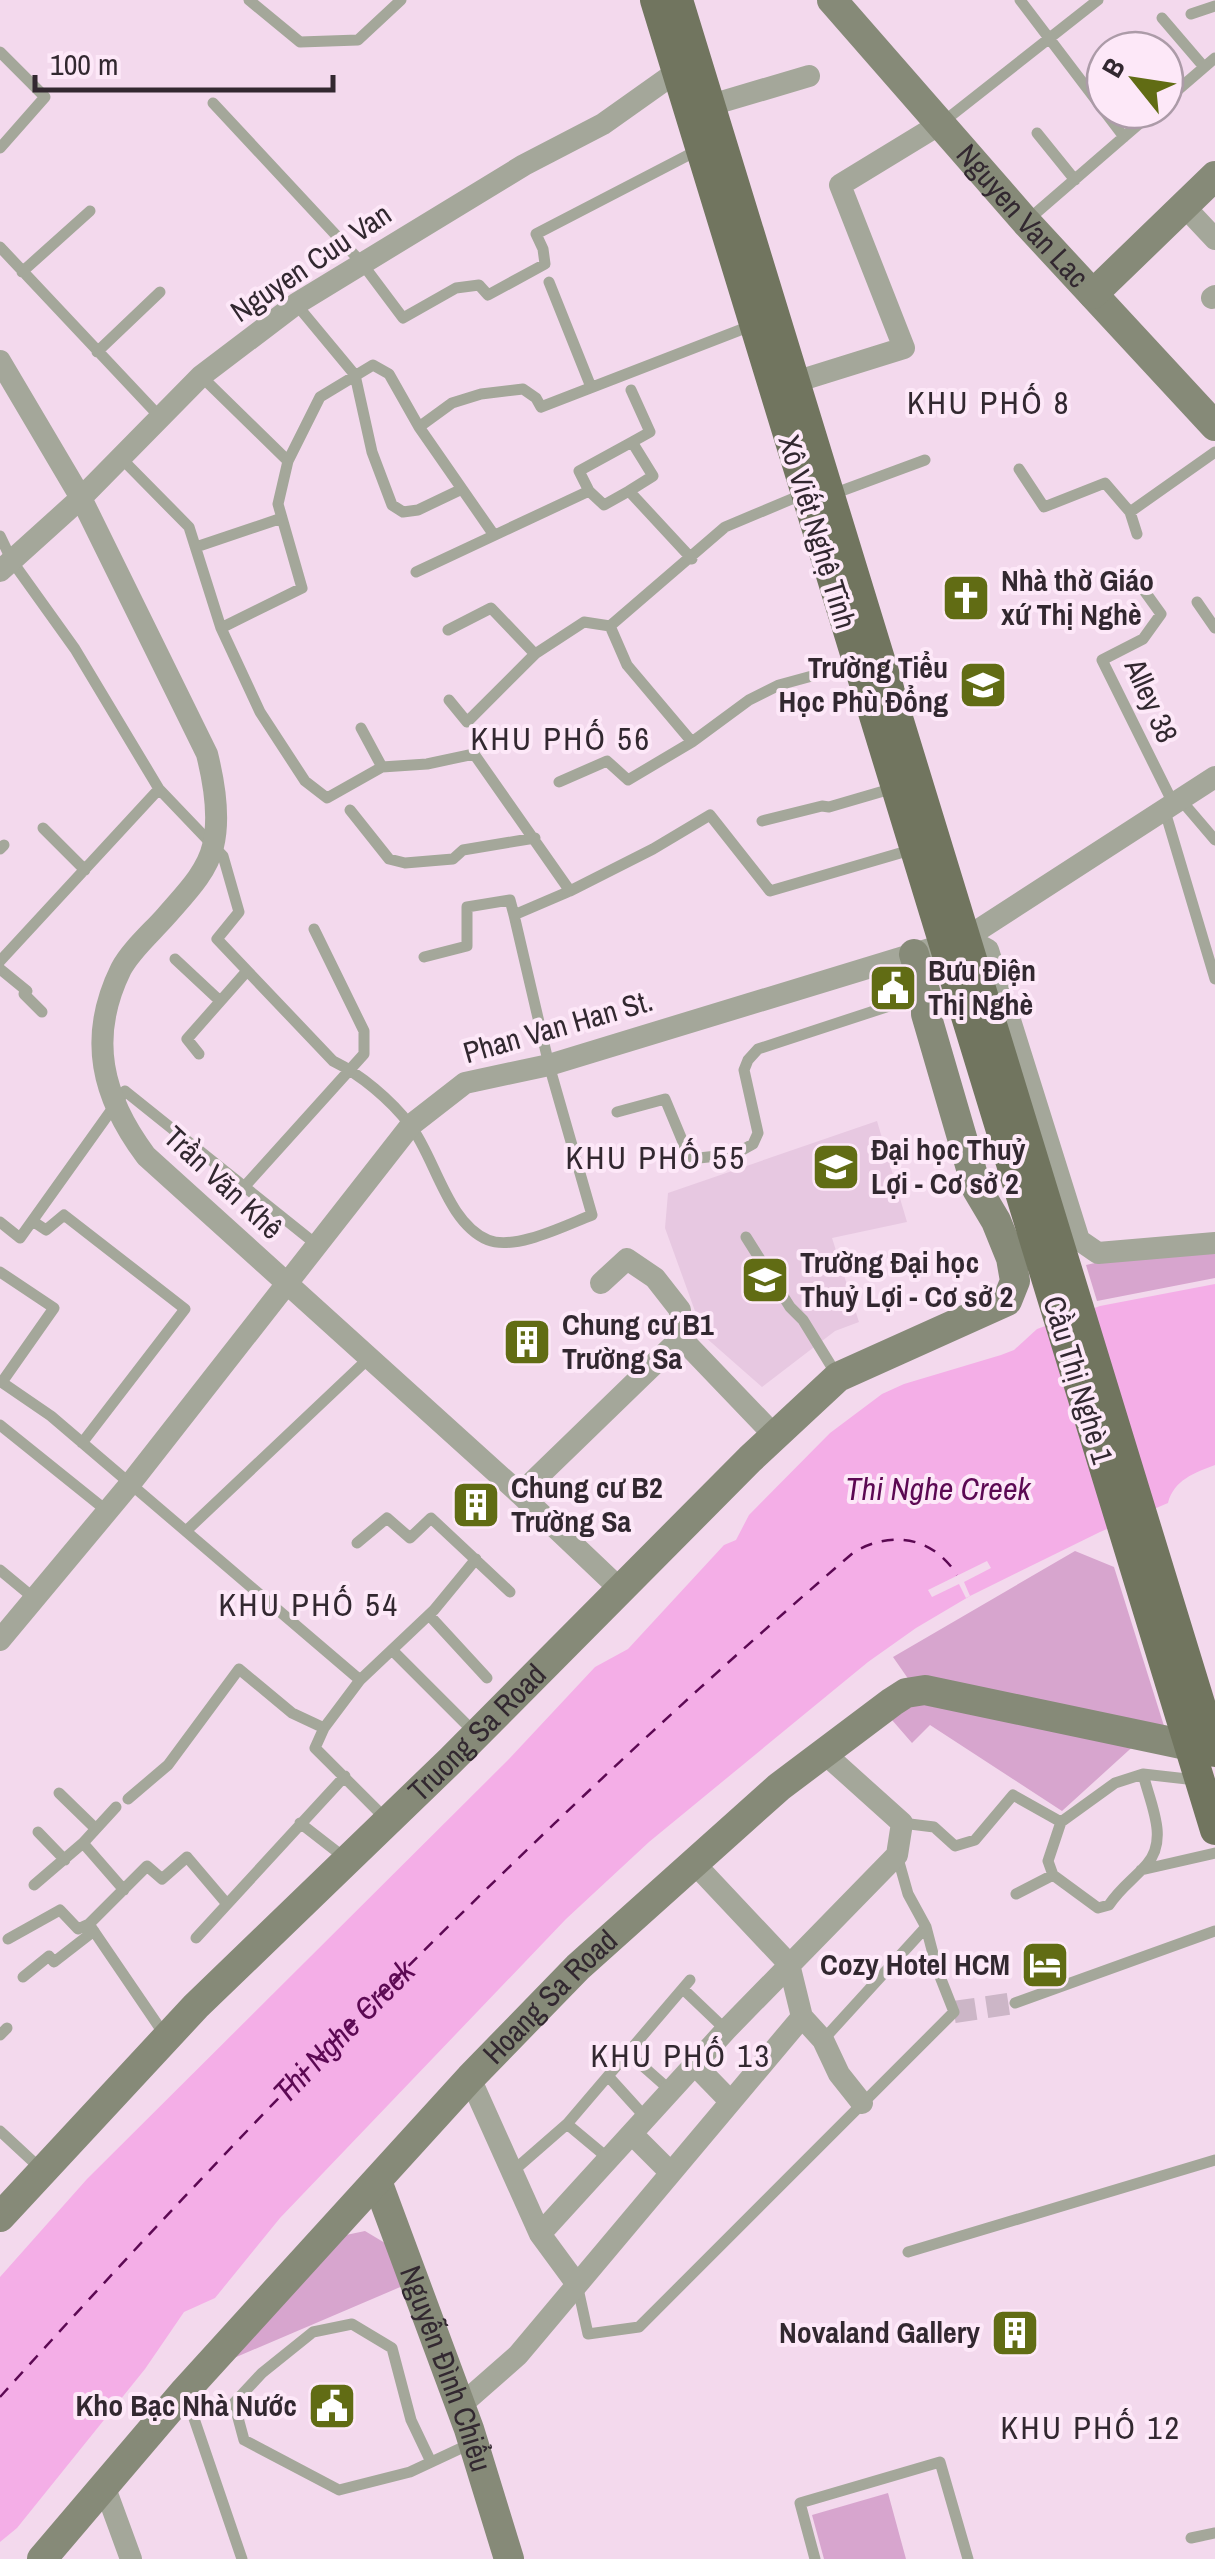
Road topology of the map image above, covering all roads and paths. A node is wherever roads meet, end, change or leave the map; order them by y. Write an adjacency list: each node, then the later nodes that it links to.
1 (249, 0): 2 (lane)
2 (401, 0)
3 (655, 0): 14 (main road, Xô Viết Nghệ Tĩnh)
4 (678, 0): 14 (main road, Xô Viết Nghệ Tĩnh)
5 (1020, 0): 11 (lane)
6 (1098, 0): 11 (lane)
7 (837, 2): 20 (street, Nguyen Van Lac)
8 (1215, 6): 9 (lane)
9 (1191, 14)
10 (1162, 18): 15 (lane)
11 (1049, 39): 20 (lane); 23 (lane)
12 (0, 52): 24 (lane)
13 (1215, 58): 15 (lane)
14 (686, 65): 19 (main road, Xô Viết Nghệ Tĩnh); 25 (main road, Xô Viết Nghệ Tĩnh); 33 (street, Nguyen Cuu Van)
15 (1204, 67): 17 (lane)
16 (809, 76): 19 (street)
17 (1185, 84)
18 (213, 102): 33 (lane)
19 (711, 105): 44 (main road, Xô Viết Nghệ Tĩnh)
20 (940, 124): 30 (street, Nguyen Van Lac); 44 (street)
21 (1132, 130): 23 (lane)
22 (1036, 133): 27 (lane)
23 (1124, 137): 27 (lane)
24 (0, 148)
25 (700, 149): 33 (lane); 39 (main road, Xô Viết Nghệ Tĩnh)
26 (1215, 176): 28 (street)
27 (1075, 180): 30 (lane)
28 (1184, 206): 31 (street); 37 (street)
29 (90, 211): 34 (lane)
30 (1026, 222): 37 (street, Nguyen Van Lac)
31 (1215, 239)
32 (0, 247): 34 (lane)
33 (361, 262): 38 (street, Nguyen Cuu Van)
34 (22, 272): 40 (lane)
35 (549, 282): 45 (lane)
36 (160, 292): 40 (lane)
37 (1093, 294): 48 (street, Nguyen Van Lac)
38 (296, 304): 42 (lane); 43 (street, Nguyen Cuu Van)
39 (753, 324): 45 (lane); 59 (main road, Xô Viết Nghệ Tĩnh)
40 (96, 352): 47 (lane)
41 (0, 361): 60 (street)
42 (355, 375): 49 (lane); 54 (lane); 56 (lane)
43 (200, 376): 47 (street, Nguyen Cuu Van); 54 (lane)
44 (795, 382): 59 (main road, Xô Viết Nghệ Tĩnh)
45 (591, 388): 49 (lane)
46 (631, 390): 50 (lane)
47 (159, 416): 52 (street, Nguyen Cuu Van)
48 (1215, 426)
49 (418, 427): 56 (lane)
50 (632, 442): 57 (lane); 58 (lane)
51 (1215, 452): 61 (lane)
52 (120, 457): 60 (street, Nguyen Cuu Van); 66 (lane)
53 (925, 460): 59 (lane)
54 (288, 461): 62 (lane)
55 (1020, 469): 61 (lane)
56 (462, 488): 64 (lane)
57 (589, 491): 58 (lane); 64 (lane)
58 (630, 491): 67 (lane)
59 (818, 494): 67 (lane); 77 (main road, Xô Viết Nghệ Tĩnh)
60 (82, 498): 68 (street, Nguyen Cuu Van); 92 (street)
61 (1130, 512): 63 (lane)
62 (282, 518): 66 (lane); 73 (lane)
63 (1136, 534)
64 (494, 535): 69 (lane)
65 (0, 536): 68 (lane)
66 (196, 546): 73 (lane)
67 (692, 558): 72 (lane)
68 (6, 566): 85 (lane)
69 (416, 572)
70 (1143, 589): 86 (lane, Alley 38)
71 (1197, 602): 74 (lane)
72 (610, 626): 76 (lane); 80 (lane)
73 (221, 628): 81 (lane)
74 (1215, 628)
75 (448, 630): 76 (lane)
76 (535, 654): 78 (lane)
77 (867, 660): 80 (lane); 84 (main road, Xô Viết Nghệ Tĩnh); 98 (main road, Xô Viết Nghệ Tĩnh)
78 (450, 700)
79 (362, 728): 81 (lane)
80 (692, 742): 83 (lane)
81 (382, 767): 90 (lane)
82 (1215, 778): 86 (street, Phan Van Han St.)
83 (559, 782)
84 (894, 788): 88 (lane); 93 (main road, Xô Viết Nghệ Tĩnh)
85 (159, 789): 92 (lane); 94 (lane)
86 (1173, 803): 91 (lane); 98 (street, Phan Van Han St.); 105 (lane)
87 (350, 810): 90 (lane)
88 (762, 821)
89 (43, 828): 94 (lane)
90 (534, 838): 95 (lane)
91 (1215, 840)
92 (213, 847): 104 (lane); 113 (street, Trần Văn Khê)
93 (914, 849): 95 (lane); 98 (main road, Xô Viết Nghệ Tĩnh)
94 (85, 870): 102 (lane)
95 (570, 891): 96 (lane)
96 (514, 915): 100 (lane); 111 (lane)
97 (314, 929): 112 (lane)
98 (954, 941): 99 (street, Phan Van Han St.); 110 (main road, Xô Viết Nghệ Tĩnh); 120 (street, Xô Viết Nghệ Tĩnh)
99 (914, 954): 106 (street); 111 (street, Phan Van Han St.)
100 (424, 957)
101 (176, 959): 107 (lane)
102 (0, 961)
103 (0, 969): 108 (lane)
104 (247, 971): 107 (lane); 112 (lane)
105 (1215, 979)
106 (926, 994): 114 (lane); 127 (street, Truong Sa Road)
107 (220, 1001): 109 (lane)
108 (42, 1012)
109 (200, 1054)
110 (992, 1060): 149 (main road, Cầu Thị Nghè 1)
111 (548, 1065): 115 (street, Phan Van Han St.); 115 (lane)
112 (352, 1070): 115 (lane); 116 (lane)
113 (115, 1105): 116 (lane); 118 (lane); 124 (street, Trần Văn Khê)
114 (618, 1112)
115 (410, 1125): 121 (street, Phan Van Han St.)
116 (245, 1186): 121 (lane)
117 (0, 1222): 118 (lane)
118 (34, 1222): 131 (lane)
119 (746, 1237): 127 (lane)
120 (1215, 1242)
121 (317, 1245): 124 (street, Phan Van Han St.)
122 (0, 1272): 128 (lane)
123 (601, 1283): 125 (street)
124 (288, 1284): 126 (street, Trần Văn Khê); 132 (street, Phan Van Han St.)
125 (681, 1338): 130 (street); 133 (street)
126 (368, 1359): 133 (street, Trần Văn Khê); 135 (lane)
127 (838, 1377): 130 (street, Truong Sa Road)
128 (1, 1381): 131 (lane)
129 (0, 1425): 134 (lane)
130 (775, 1436): 139 (street, Truong Sa Road)
131 (82, 1442): 132 (lane)
132 (130, 1484): 134 (street, Phan Van Han St.); 135 (lane)
133 (520, 1494): 139 (street, Trần Văn Khê)
134 (107, 1511): 141 (street, Phan Van Han St.)
135 (186, 1531): 146 (lane)
136 (357, 1543): 137 (lane)
137 (476, 1558): 140 (lane); 142 (lane)
138 (0, 1570): 141 (lane)
139 (620, 1590): 148 (street, Truong Sa Road)
140 (510, 1592)
141 (34, 1599): 143 (street, Phan Van Han St.)
142 (428, 1616): 144 (lane); 145 (lane)
143 (0, 1640)
144 (392, 1650): 146 (lane); 148 (lane)
145 (488, 1678)
146 (360, 1680): 147 (lane)
147 (324, 1728): 152 (lane); 155 (lane)
148 (476, 1734): 157 (street, Truong Sa Road)
149 (1203, 1749): 150 (street, Hoang Sa Road); 153 (main road, Cầu Thị Nghè 1)
150 (823, 1752): 159 (street); 169 (street, Hoang Sa Road)
151 (1143, 1774): 153 (lane); 158 (lane); 170 (lane)
152 (344, 1776): 157 (lane); 160 (lane)
153 (1200, 1780): 162 (main road, Cầu Thị Nghè 1)
154 (58, 1793): 161 (lane)
155 (128, 1799)
156 (116, 1808): 161 (lane)
157 (387, 1820): 167 (street, Truong Sa Road)
158 (1061, 1822): 159 (lane); 171 (lane)
159 (902, 1823): 166 (street)
160 (300, 1824): 167 (lane); 175 (lane)
161 (96, 1829): 164 (lane)
162 (1215, 1830)
163 (38, 1832): 168 (lane)
164 (83, 1843): 168 (lane); 173 (lane)
165 (1215, 1852): 170 (lane)
166 (897, 1855): 177 (lane); 181 (street)
167 (346, 1859): 186 (street, Truong Sa Road)
168 (65, 1860): 172 (lane)
169 (693, 1862): 181 (street); 191 (street, Hoang Sa Road)
170 (1141, 1870): 171 (lane)
171 (1053, 1875): 174 (lane)
172 (34, 1885)
173 (124, 1890): 175 (lane); 176 (lane)
174 (1016, 1894)
175 (227, 1904): 179 (lane)
176 (91, 1927): 180 (lane); 182 (lane); 186 (lane)
177 (926, 1927): 187 (lane); 194 (lane)
178 (1215, 1930): 183 (lane)
179 (196, 1938)
180 (8, 1939)
181 (790, 1964): 184 (street); 185 (street)
182 (22, 1976)
183 (1016, 2003)
184 (802, 2017): 187 (street); 193 (street)
185 (726, 2030): 188 (lane); 189 (street)
186 (166, 2038): 200 (street, Truong Sa Road)
187 (823, 2040): 194 (street)
188 (628, 2053): 190 (lane); 192 (lane)
189 (694, 2065): 192 (street); 193 (street)
190 (608, 2076): 195 (lane); 196 (lane)
191 (470, 2078): 201 (street); 203 (street, Hoang Sa Road)
192 (671, 2091): 196 (street)
193 (730, 2101): 202 (street)
194 (862, 2103): 207 (lane)
195 (566, 2124): 198 (lane); 201 (lane)
196 (639, 2126): 198 (street); 202 (street)
197 (0, 2131): 200 (lane)
198 (609, 2159): 205 (street)
199 (1215, 2160): 206 (lane)
200 (42, 2170): 204 (street, Truong Sa Road)
201 (512, 2172): 205 (street)
202 (670, 2172): 207 (street)
203 (377, 2181): 208 (street, Hoang Sa Road); 209 (street, Nguyễn Đình Chiểu)
204 (0, 2216)
205 (540, 2234): 207 (street)
206 (908, 2252)
207 (576, 2283): 209 (street)
208 (184, 2391): 212 (street, Hoang Sa Road); 217 (lane)
209 (460, 2406): 210 (street, Nguyễn Đình Chiểu)
210 (474, 2442): 211 (lane); 218 (street, Nguyễn Đình Chiểu)
211 (431, 2462): 211 (lane)
212 (105, 2488): 215 (street, Hoang Sa Road); 216 (street)
213 (1215, 2533): 214 (lane)
214 (1191, 2538)
215 (42, 2559)
216 (131, 2559)
217 (242, 2559)
218 (509, 2559)
219 (816, 2559): 220 (lane)
220 (968, 2559)

